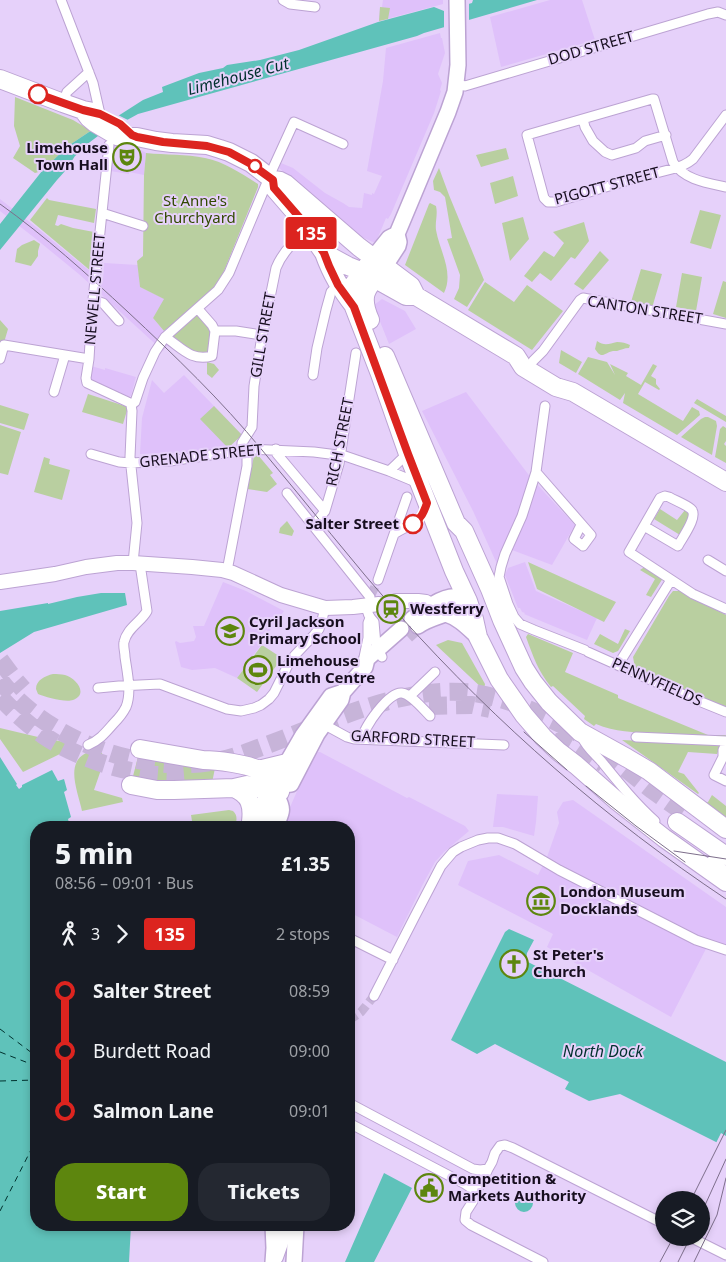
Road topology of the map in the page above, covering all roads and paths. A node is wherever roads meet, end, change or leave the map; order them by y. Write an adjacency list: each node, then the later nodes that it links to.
1 (61, 0): 6 (street)
2 (282, 0): 4 (street)
3 (457, 2): 8 (main road)
4 (315, 7)
5 (726, 16): 8 (street, DOD STREET)
6 (89, 72): 9 (street); 11 (street)
7 (0, 80): 9 (highway)
8 (456, 84): 23 (main road)
9 (63, 103): 11 (highway)
10 (725, 116): 16 (street)
11 (100, 118): 14 (highway)
12 (583, 119): 13 (street); 13 (street); 16 (street, PIGOTT STREET)
13 (666, 135): 16 (street)
14 (121, 136): 17 (highway); 19 (street, NEWELL STREET)
15 (343, 144): 17 (street)
16 (677, 168): 18 (street)
17 (271, 178): 21 (highway); 23 (highway); 27 (street)
18 (726, 187)
19 (102, 213): 20 (street); 25 (street, NEWELL STREET)
20 (143, 226)
21 (309, 230): 22 (highway); 31 (street, GILL STREET)
22 (324, 253): 23 (highway); 24 (highway)
23 (372, 268): 26 (highway); 35 (highway); 58 (highway)
24 (338, 285): 26 (highway); 39 (street)
25 (93, 300): 28 (street); 37 (street, NEWELL STREET)
26 (354, 307): 47 (highway)
27 (198, 309): 30 (street); 32 (street)
28 (119, 321)
29 (726, 324): 38 (street, CANTON STREET)
30 (215, 331): 31 (street); 32 (street)
31 (262, 334): 45 (street, GILL STREET)
32 (165, 337): 42 (street)
33 (356, 353): 48 (street, RICH STREET)
34 (65, 355): 36 (street); 37 (street); 40 (street)
35 (516, 356): 38 (highway); 41 (highway)
36 (0, 359)
37 (89, 359): 42 (street, NEWELL STREET)
38 (533, 361): 41 (highway)
39 (313, 375)
40 (54, 392)
41 (573, 392): 52 (highway)
42 (132, 405): 49 (street)
43 (545, 406): 51 (street)
44 (276, 449): 45 (street, GRENADE STREET); 48 (street, GRENADE STREET); 57 (street)
45 (245, 450): 49 (street, GRENADE STREET); 66 (street, GILL STREET)
46 (91, 454): 49 (street, GRENADE STREET)
47 (408, 454): 50 (street); 53 (highway)
48 (341, 456): 50 (street, GRENADE STREET); 57 (street, RICH STREET)
49 (131, 463): 65 (street)
50 (389, 471): 53 (street, GRENADE STREET)
51 (536, 472): 59 (street); 77 (street)
52 (726, 482)
53 (420, 484): 56 (highway)
54 (286, 493): 60 (street)
55 (407, 497): 63 (street)
56 (427, 503): 62 (highway); 63 (street)
57 (325, 511): 60 (street, RICH STREET)
58 (456, 522): 62 (street); 72 (highway); 77 (highway)
59 (581, 525)
60 (313, 526): 73 (street)
61 (644, 526): 61 (street); 70 (street)
62 (436, 527): 67 (highway)
63 (394, 534): 69 (street)
64 (708, 560): 68 (street)
65 (137, 563): 66 (street); 71 (street); 83 (street)
66 (227, 571): 74 (street)
67 (454, 571): 72 (highway); 76 (main road)
68 (726, 571)
69 (378, 580)
70 (671, 580): 75 (street); 80 (street)
71 (0, 582)
72 (468, 601): 76 (main road); 77 (highway); 78 (highway)
73 (371, 604): 74 (street); 79 (street); 81 (street)
74 (325, 608): 83 (street)
75 (726, 609)
76 (418, 615): 78 (main road); 79 (main road)
77 (510, 625): 80 (street, PENNYFIELDS); 90 (highway)
78 (478, 637): 98 (highway)
79 (380, 654): 81 (main road)
80 (618, 665): 87 (street, PENNYFIELDS)
81 (365, 668): 85 (main road)
82 (435, 672): 86 (street)
83 (128, 685): 84 (street); 95 (street)
84 (98, 688)
85 (343, 692): 89 (main road); 97 (main road)
86 (410, 696): 88 (street); 92 (street)
87 (726, 712)
88 (430, 716)
89 (325, 725): 92 (street, GARFORD STREET); 103 (main road)
90 (576, 729): 98 (highway); 107 (highway); 110 (street)
91 (636, 737): 93 (street)
92 (362, 739): 94 (street, GARFORD STREET)
93 (726, 743): 100 (street)
94 (504, 744)
95 (88, 745)
96 (140, 749): 99 (highway)
97 (287, 763): 99 (highway); 103 (main road)
98 (576, 765): 111 (highway)
99 (258, 770): 103 (highway)
100 (726, 781)
101 (131, 785): 102 (highway)
102 (234, 788): 103 (highway); 104 (highway)
103 (280, 791): 105 (main road); 106 (main road)
104 (259, 821)
105 (262, 821)
106 (265, 821)
107 (726, 829)
108 (726, 844): 109 (highway)
109 (726, 856)
110 (726, 871)
111 (726, 882)
112 (355, 941): 114 (street)
113 (726, 950): 114 (street)
114 (393, 960): 115 (street)
115 (374, 996)
116 (355, 1106): 118 (street)
117 (355, 1126): 119 (street)
118 (412, 1137): 119 (street); 120 (street)
119 (403, 1151): 121 (street)
120 (488, 1169): 121 (street); 122 (street)
121 (474, 1194): 131 (street)
122 (655, 1219)
123 (273, 1231): 130 (main road)
124 (282, 1231): 130 (street)
125 (290, 1231): 129 (street)
126 (296, 1231): 129 (main road)
127 (708, 1246): 128 (street)
128 (726, 1255)
129 (294, 1260)
130 (273, 1262)
131 (543, 1262)

